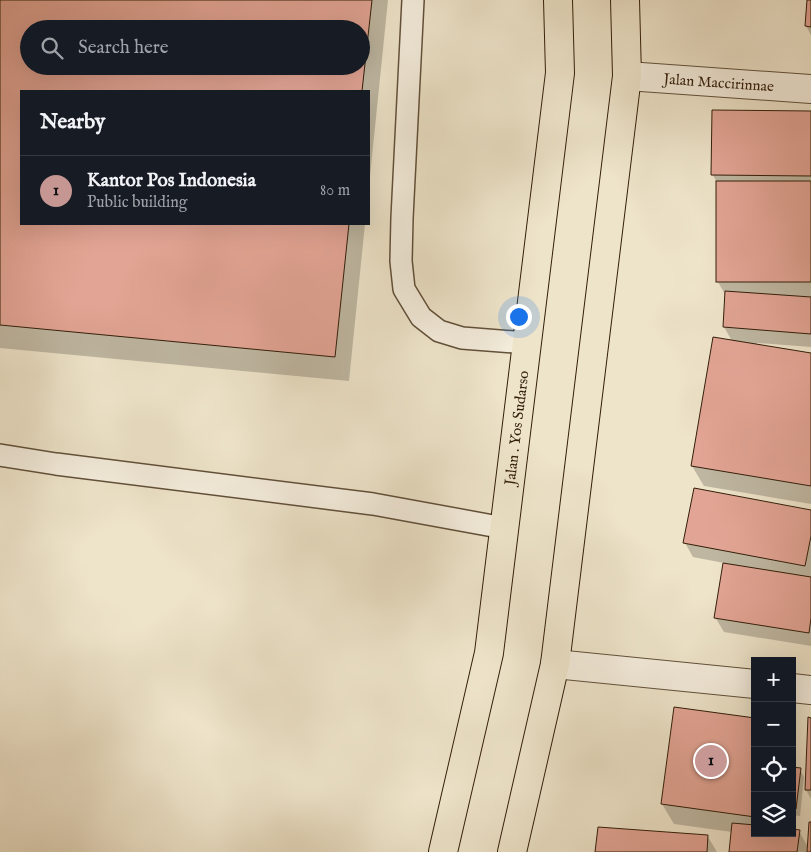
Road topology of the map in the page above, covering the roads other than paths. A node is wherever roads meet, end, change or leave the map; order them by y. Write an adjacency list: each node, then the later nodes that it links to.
1 (414, 0): 6 (lane)
2 (558, 0): 6 (highway, Jalan . Yos Sudarso)
3 (625, 0): 4 (highway)
4 (627, 76): 5 (street, Jalan Maccirinnae); 9 (highway)
5 (811, 89)
6 (527, 343): 8 (highway, Jalan . Yos Sudarso)
7 (0, 455): 8 (lane)
8 (504, 528): 13 (highway, Jalan . Yos Sudarso)
9 (555, 664): 10 (street); 14 (highway)
10 (751, 684)
11 (796, 688): 12 (street)
12 (811, 690)
13 (443, 852)
14 (512, 852)

